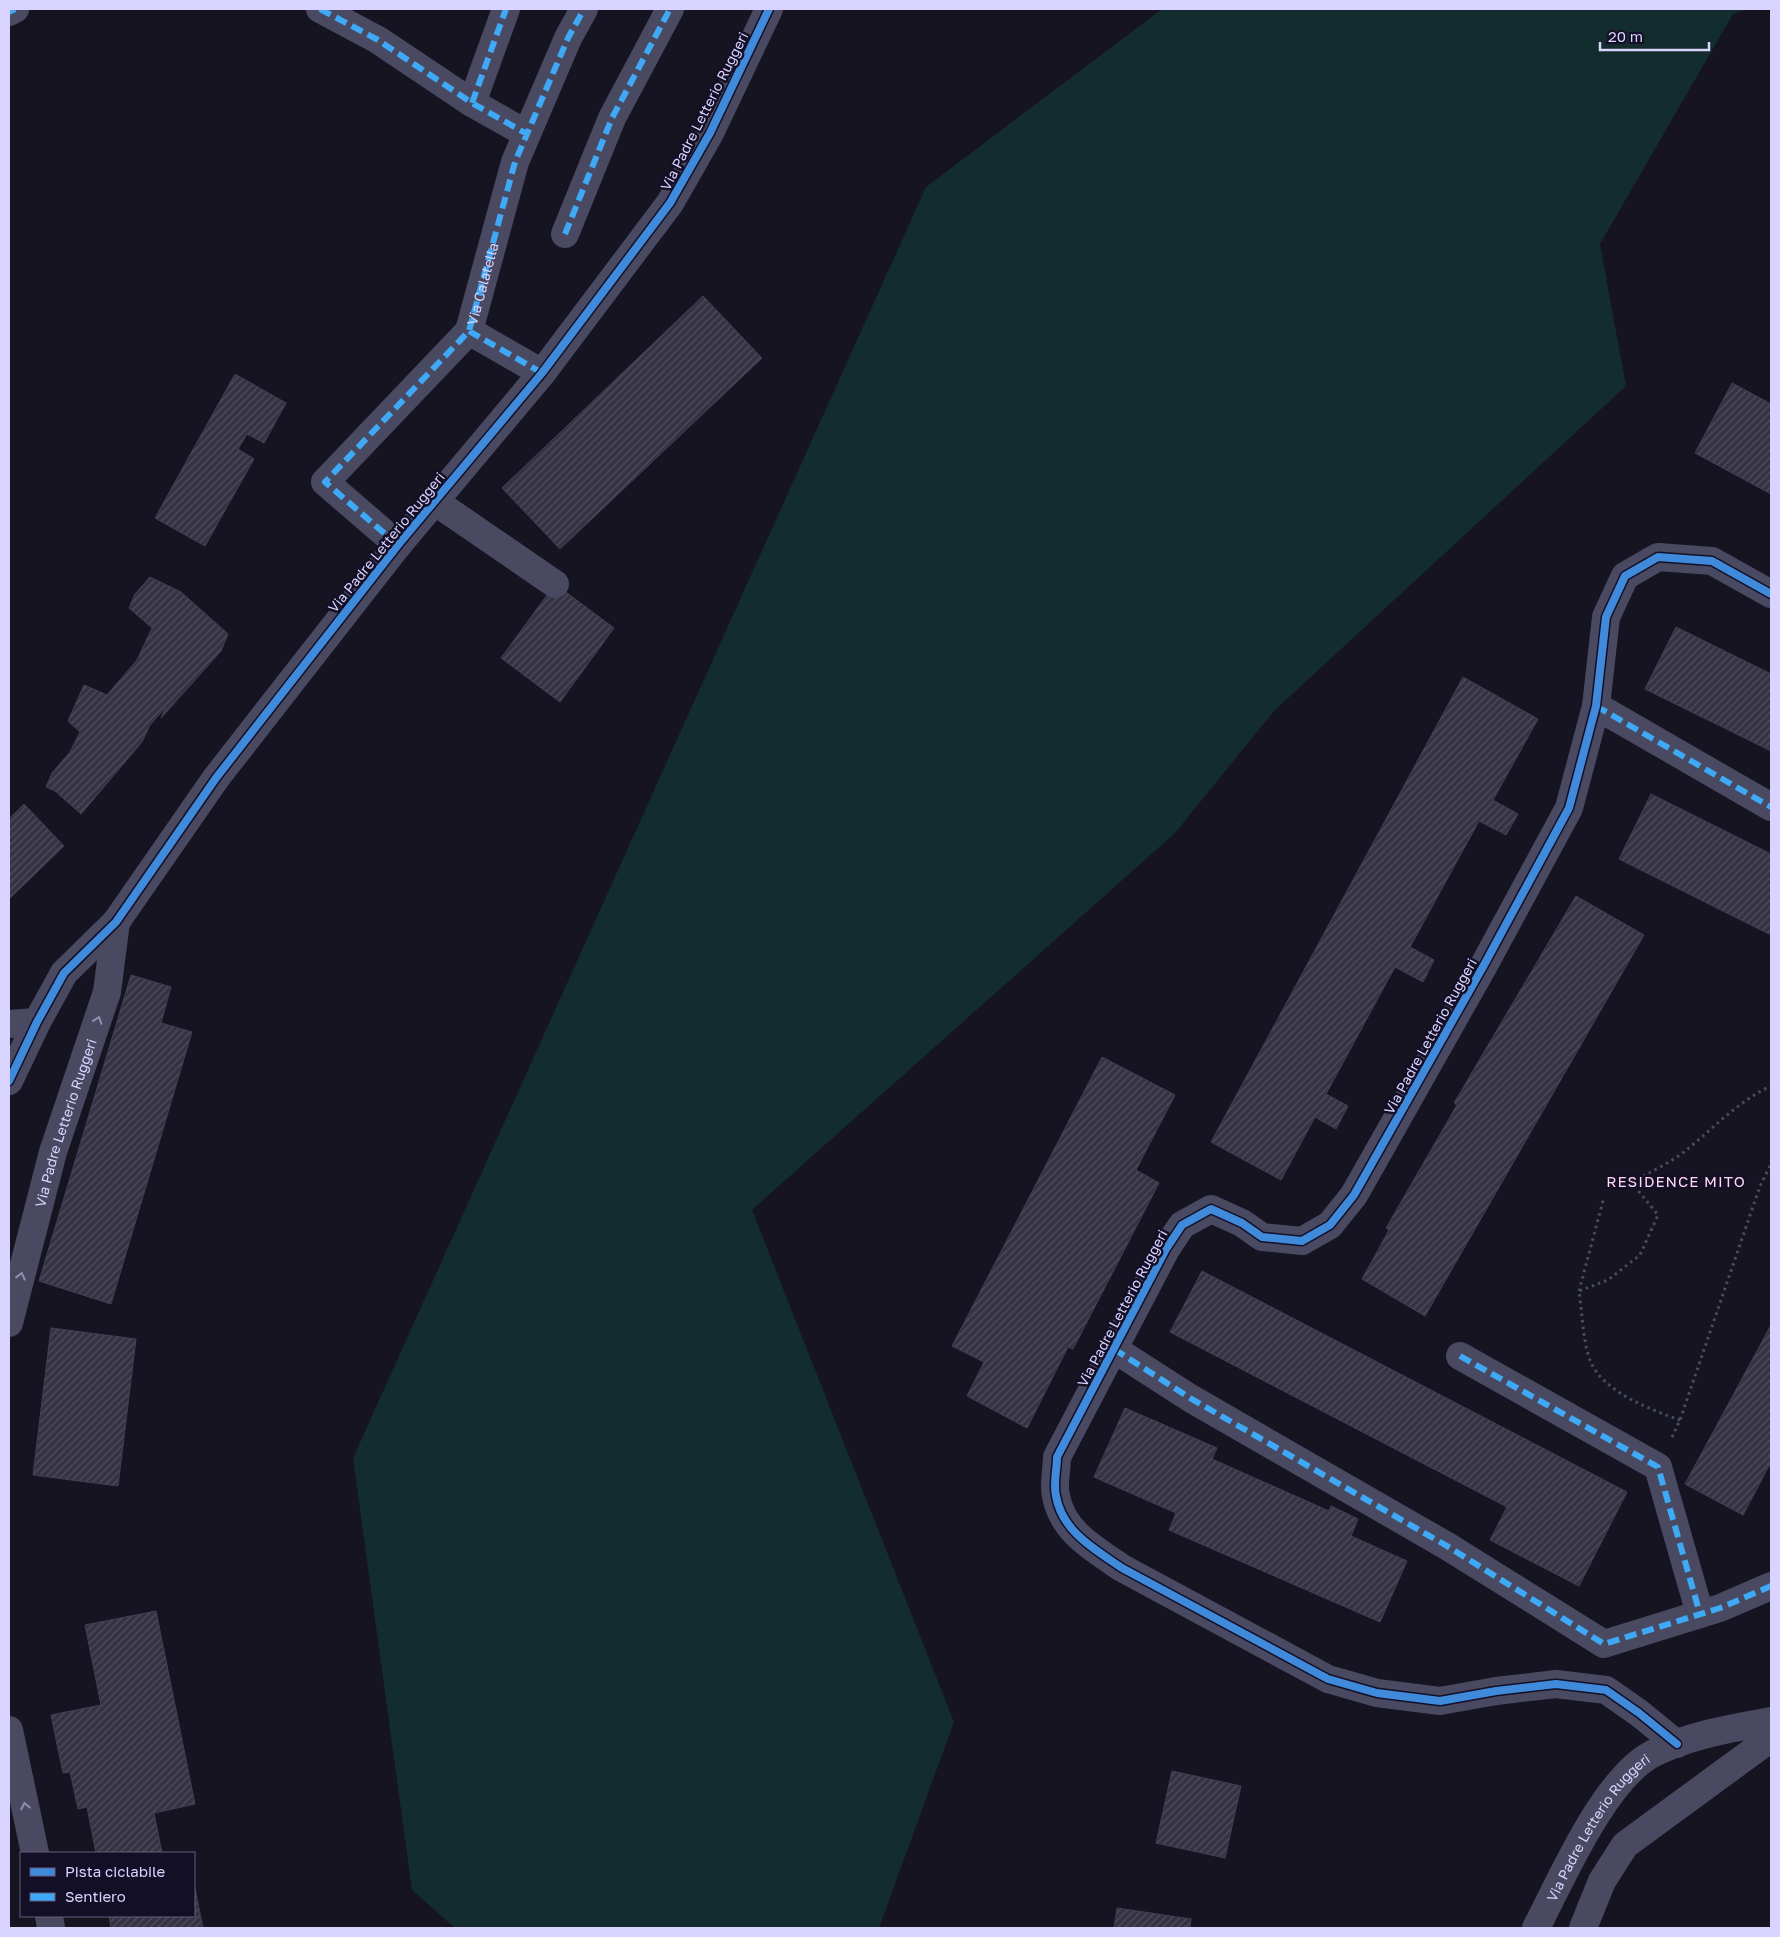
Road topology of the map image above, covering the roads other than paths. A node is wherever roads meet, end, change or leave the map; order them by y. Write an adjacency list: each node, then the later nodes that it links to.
1 (15, 9): 7 (street)
2 (320, 9): 8 (street)
3 (506, 9): 8 (street)
4 (584, 9): 9 (street, Via Calatella)
5 (670, 9): 10 (street)
6 (769, 9): 12 (street, Via Padre Letterio Ruggeri)
7 (9, 12)
8 (472, 103): 9 (street)
9 (528, 134): 11 (street, Via Calatella)
10 (565, 234)
11 (469, 331): 12 (street); 14 (street, Via Calatella)
12 (542, 373): 13 (street, Via Padre Letterio Ruggeri)
13 (434, 501): 14 (street, Via Padre Letterio Ruggeri); 15 (street)
14 (398, 545): 19 (street, Via Padre Letterio Ruggeri)
15 (555, 584)
16 (1771, 594): 17 (street, Via Padre Letterio Ruggeri)
17 (1596, 706): 18 (street); 24 (street, Via Padre Letterio Ruggeri)
18 (1771, 807)
19 (116, 922): 20 (street, Via Padre Letterio Ruggeri); 23 (street, Via Padre Letterio Ruggeri, one-way to 19)
20 (36, 1022): 21 (street); 22 (street, Via Padre Letterio Ruggeri)
21 (9, 1024)
22 (9, 1081)
23 (9, 1323)
24 (1114, 1349): 27 (street); 31 (street, Via Padre Letterio Ruggeri)
25 (1460, 1356): 27 (street)
26 (1771, 1586): 27 (street)
27 (1700, 1614)
28 (1771, 1720): 31 (street, Via Padre Letterio Ruggeri)
29 (9, 1733): 32 (street, one-way to 29)
30 (1771, 1738): 34 (street)
31 (1676, 1744): 33 (street, Via Padre Letterio Ruggeri)
32 (35, 1852)
33 (1536, 1928)
34 (1582, 1928)

